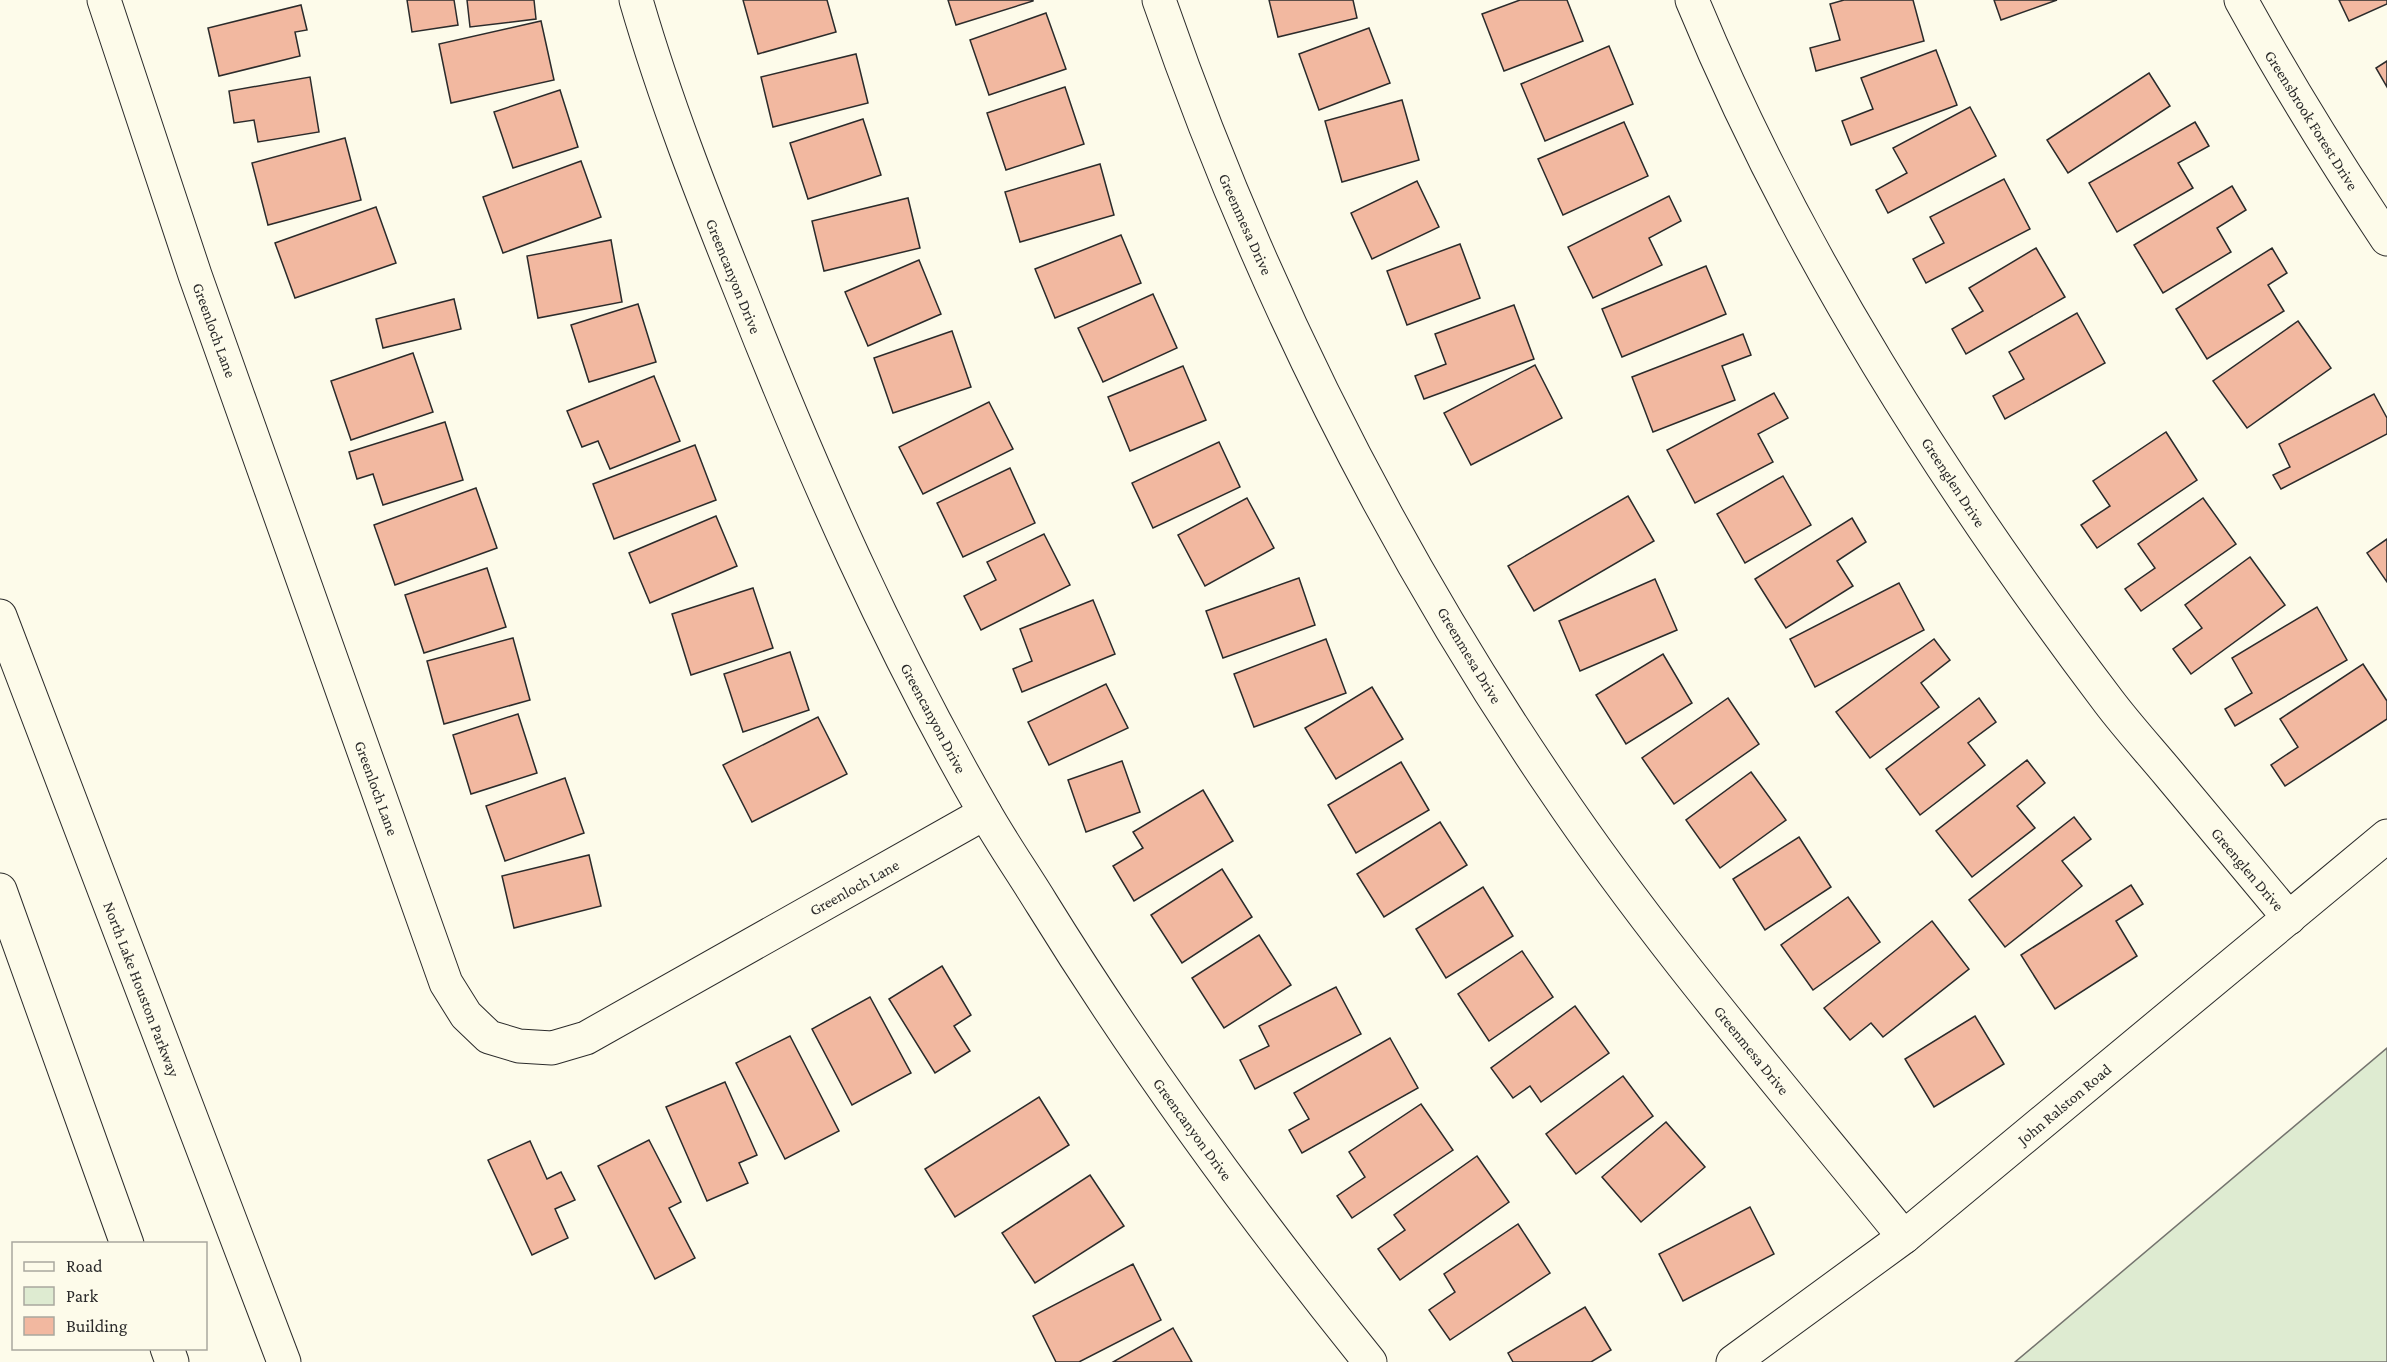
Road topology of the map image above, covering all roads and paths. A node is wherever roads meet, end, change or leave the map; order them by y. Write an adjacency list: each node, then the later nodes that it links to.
1 (104, 0): 8 (street, Greenloch Lane)
2 (636, 0): 8 (street, Greencanyon Drive)
3 (1159, 0): 12 (street, Greenmesa Drive)
4 (1692, 0): 11 (street, Greenglen Drive)
5 (2241, 0): 6 (street, Greensbrook Forest Drive)
6 (2387, 239)
7 (0, 616): 14 (street, North Lake Houston Parkway)
8 (985, 813): 15 (street, Greencanyon Drive)
9 (2387, 836): 11 (street, John Ralston Road)
10 (0, 890): 13 (street)
11 (2289, 918): 12 (street, John Ralston Road)
12 (1904, 1237): 16 (street, John Ralston Road)
13 (126, 1242)
14 (284, 1362)
15 (1370, 1362)
16 (1733, 1362)

